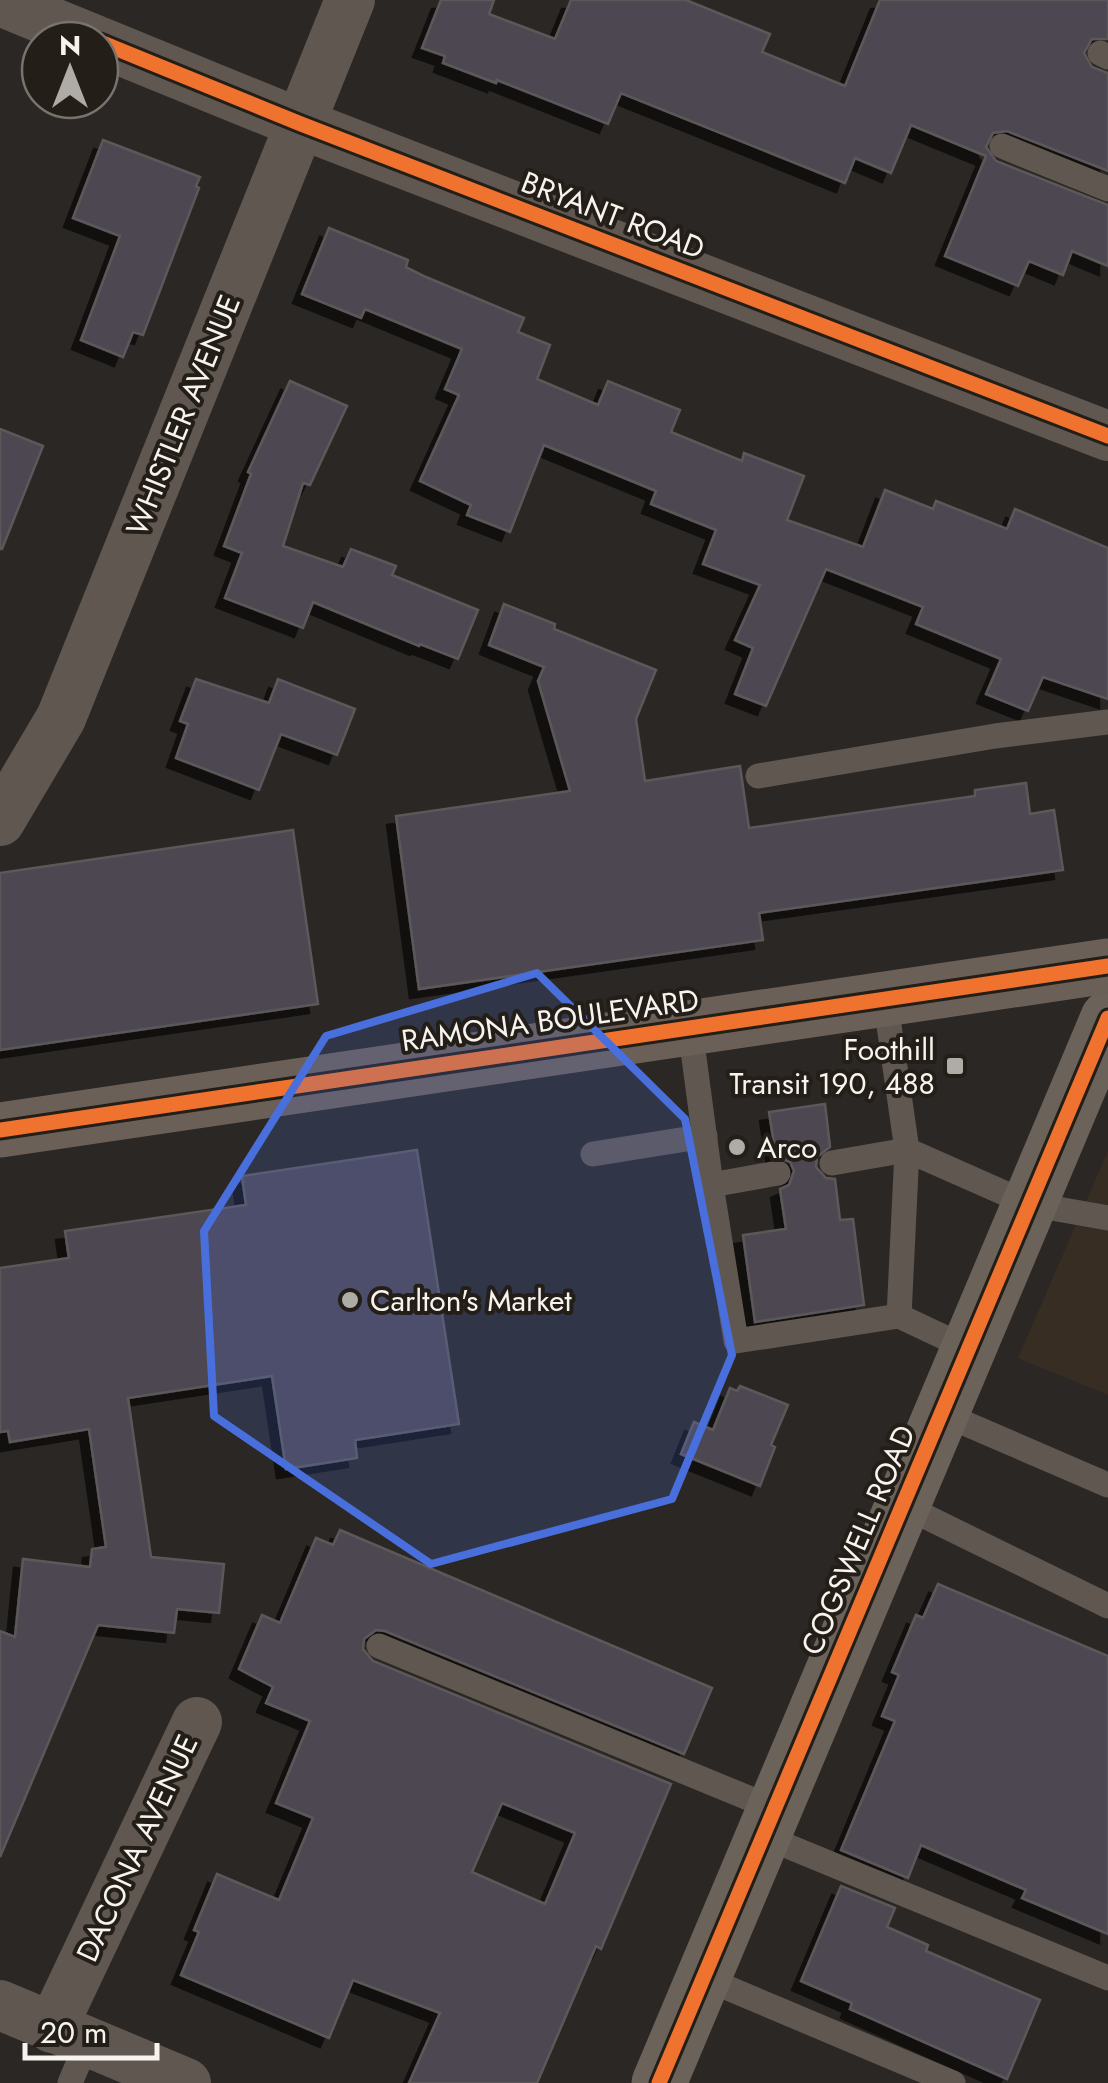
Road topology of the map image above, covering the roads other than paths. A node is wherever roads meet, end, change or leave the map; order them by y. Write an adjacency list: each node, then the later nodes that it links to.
1 (350, 0): 5 (street, WHISTLER AVENUE)
2 (0, 2): 3 (street, BRYANT ROAD)
3 (45, 20)
4 (120, 50): 5 (street, BRYANT ROAD)
5 (301, 124): 8 (street, BRYANT ROAD); 11 (street, WHISTLER AVENUE)
6 (1002, 146): 7 (lane)
7 (1108, 190)
8 (1108, 436)
9 (1108, 722): 10 (lane)
10 (758, 776)
11 (0, 822)
12 (1108, 966): 13 (main road, RAMONA BOULEVARD)
13 (885, 998): 15 (main road, RAMONA BOULEVARD); 18 (lane)
14 (1108, 1018): 23 (street, COGSWELL ROAD)
15 (690, 1028): 16 (main road, RAMONA BOULEVARD); 17 (lane)
16 (0, 1130)
17 (705, 1136): 19 (lane); 22 (lane)
18 (907, 1150): 20 (lane); 23 (lane); 25 (lane)
19 (593, 1154)
20 (832, 1163)
21 (778, 1173): 22 (lane)
22 (711, 1185): 25 (lane)
23 (1030, 1204): 24 (lane); 26 (street, COGSWELL ROAD)
24 (1108, 1218)
25 (899, 1316): 26 (lane)
26 (968, 1349): 27 (street, COGSWELL ROAD)
27 (941, 1413): 28 (lane); 29 (street, COGSWELL ROAD)
28 (1108, 1485)
29 (902, 1505): 30 (lane); 33 (street, COGSWELL ROAD)
30 (1108, 1606)
31 (378, 1646): 33 (lane)
32 (198, 1722): 37 (street, DACONA AVENUE)
33 (769, 1822): 34 (street, COGSWELL ROAD); 35 (lane)
34 (704, 1978): 39 (street, COGSWELL ROAD); 40 (lane)
35 (1108, 1978)
36 (0, 2005): 37 (street)
37 (70, 2051): 38 (street)
38 (186, 2083)
39 (659, 2083)
40 (953, 2083)

